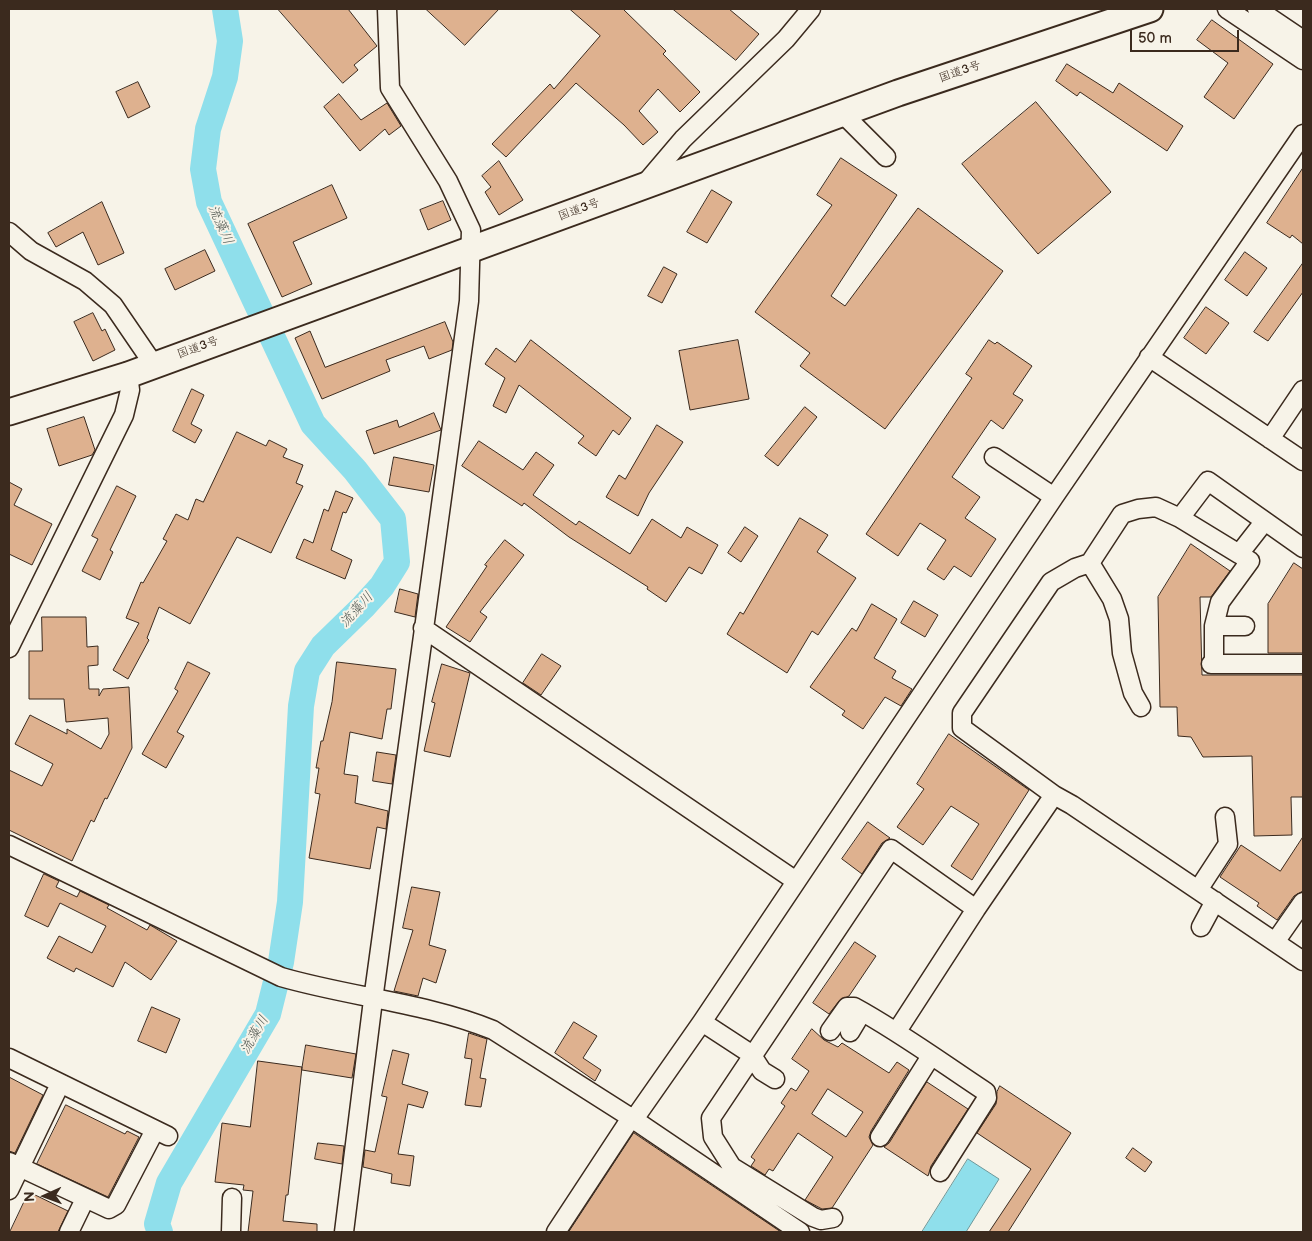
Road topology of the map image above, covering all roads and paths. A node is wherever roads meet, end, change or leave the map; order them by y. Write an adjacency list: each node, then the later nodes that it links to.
1 (387, 9): 13 (street)
2 (809, 9): 11 (street)
3 (1150, 9): 8 (highway, 国道3号)
4 (1227, 9): 5 (street)
5 (1252, 14): 6 (street); 7 (street)
6 (1303, 40)
7 (1303, 60)
8 (843, 114): 10 (street); 11 (highway, 国道3号)
9 (1303, 134): 14 (street)
10 (886, 158)
11 (641, 188): 13 (highway, 国道3号)
12 (9, 232): 15 (street)
13 (470, 249): 15 (highway, 国道3号); 30 (street)
14 (1149, 357): 19 (street); 22 (street)
15 (154, 365): 16 (highway, 国道3号)
16 (128, 375): 18 (highway, 国道3号); 31 (street)
17 (1303, 390): 19 (street)
18 (9, 412)
19 (1270, 439): 21 (street)
20 (994, 457): 22 (street)
21 (1303, 461)
22 (1054, 496): 37 (street)
23 (1180, 518): 24 (street); 26 (street); 27 (street)
24 (1264, 522): 25 (street); 26 (street)
25 (1303, 548)
26 (1239, 554): 28 (street)
27 (1090, 562): 33 (street); 34 (street)
28 (1214, 626): 29 (street); 32 (street)
29 (1245, 626)
30 (423, 628): 37 (street); 45 (street)
31 (9, 648)
32 (1303, 664)
33 (1141, 707)
34 (1054, 795): 38 (street); 41 (street)
35 (1224, 817): 38 (street)
36 (9, 845): 45 (street)
37 (796, 881): 47 (street)
38 (1198, 890): 39 (street)
39 (1215, 901): 42 (street); 43 (street)
40 (1303, 902): 43 (street)
41 (976, 908): 49 (street); 51 (street)
42 (1201, 927)
43 (1275, 942): 44 (street)
44 (1303, 961)
45 (373, 1000): 56 (street); 66 (street)
46 (862, 1012): 48 (street); 49 (street); 50 (street)
47 (702, 1022): 51 (street); 56 (street)
48 (830, 1031)
49 (897, 1031): 52 (street)
50 (850, 1032)
51 (751, 1054): 54 (street); 63 (street)
52 (931, 1056): 57 (street); 59 (street)
53 (9, 1058): 55 (street)
54 (775, 1079)
55 (60, 1084): 58 (street); 61 (street)
56 (633, 1119): 67 (street); 68 (street)
57 (880, 1136)
58 (14, 1165): 60 (street); 61 (street)
59 (940, 1172)
60 (9, 1190)
61 (85, 1198): 64 (street)
62 (232, 1198): 65 (street)
63 (833, 1218)
64 (68, 1232)
65 (230, 1232)
66 (344, 1232)
67 (556, 1232)
68 (800, 1232)

